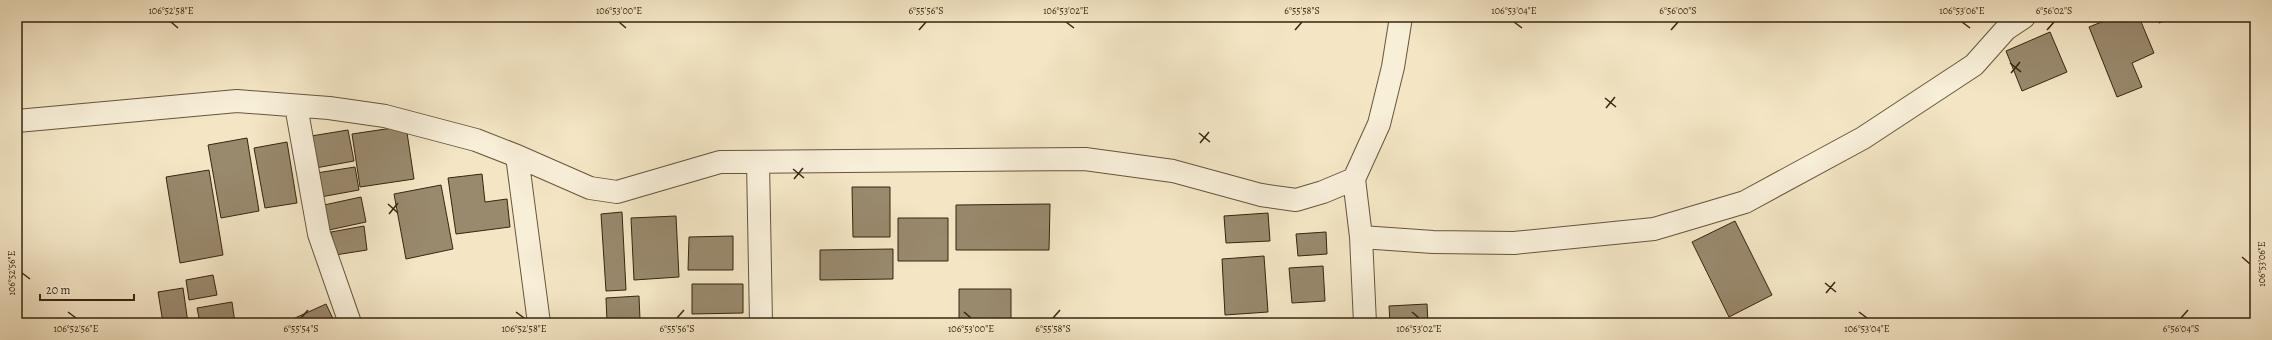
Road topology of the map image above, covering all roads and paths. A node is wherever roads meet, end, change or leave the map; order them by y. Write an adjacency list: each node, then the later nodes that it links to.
1 (1401, 17): 7 (street)
2 (2024, 17): 8 (street)
3 (296, 106): 4 (street); 5 (street); 9 (street)
4 (17, 121)
5 (518, 156): 6 (street); 10 (street)
6 (758, 162): 7 (street); 11 (street)
7 (1354, 179): 8 (street)
8 (1361, 237): 12 (street)
9 (350, 323)
10 (539, 323)
11 (761, 323)
12 (1365, 323)

